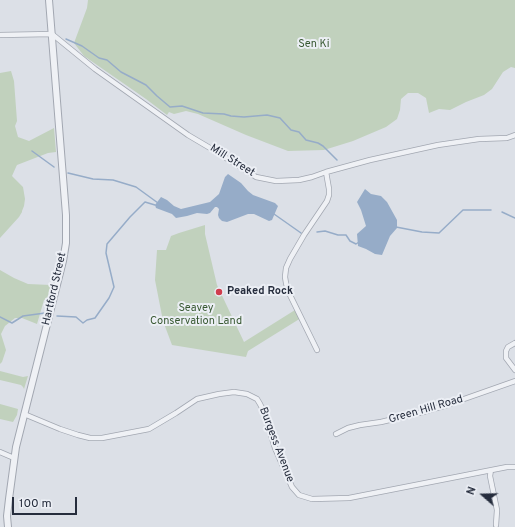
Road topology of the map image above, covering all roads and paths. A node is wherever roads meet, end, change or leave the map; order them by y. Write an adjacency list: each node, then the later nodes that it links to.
1 (50, 0): 2 (street, Hartford Street)
2 (52, 34): 3 (street); 5 (street, Mill Street); 10 (street, Hartford Street)
3 (0, 36)
4 (515, 135): 5 (street, Mill Street)
5 (326, 172): 7 (street)
6 (515, 343): 8 (street)
7 (317, 350)
8 (515, 370)
9 (515, 381): 11 (street, Green Hill Road)
10 (24, 414): 13 (street, Hartford Street); 15 (street, Burgess Avenue)
11 (336, 434)
12 (0, 452): 13 (street)
13 (14, 458): 17 (street, Hartford Street)
14 (515, 467): 15 (street, Burgess Avenue)
15 (491, 470): 16 (street)
16 (496, 525)
17 (8, 527)

